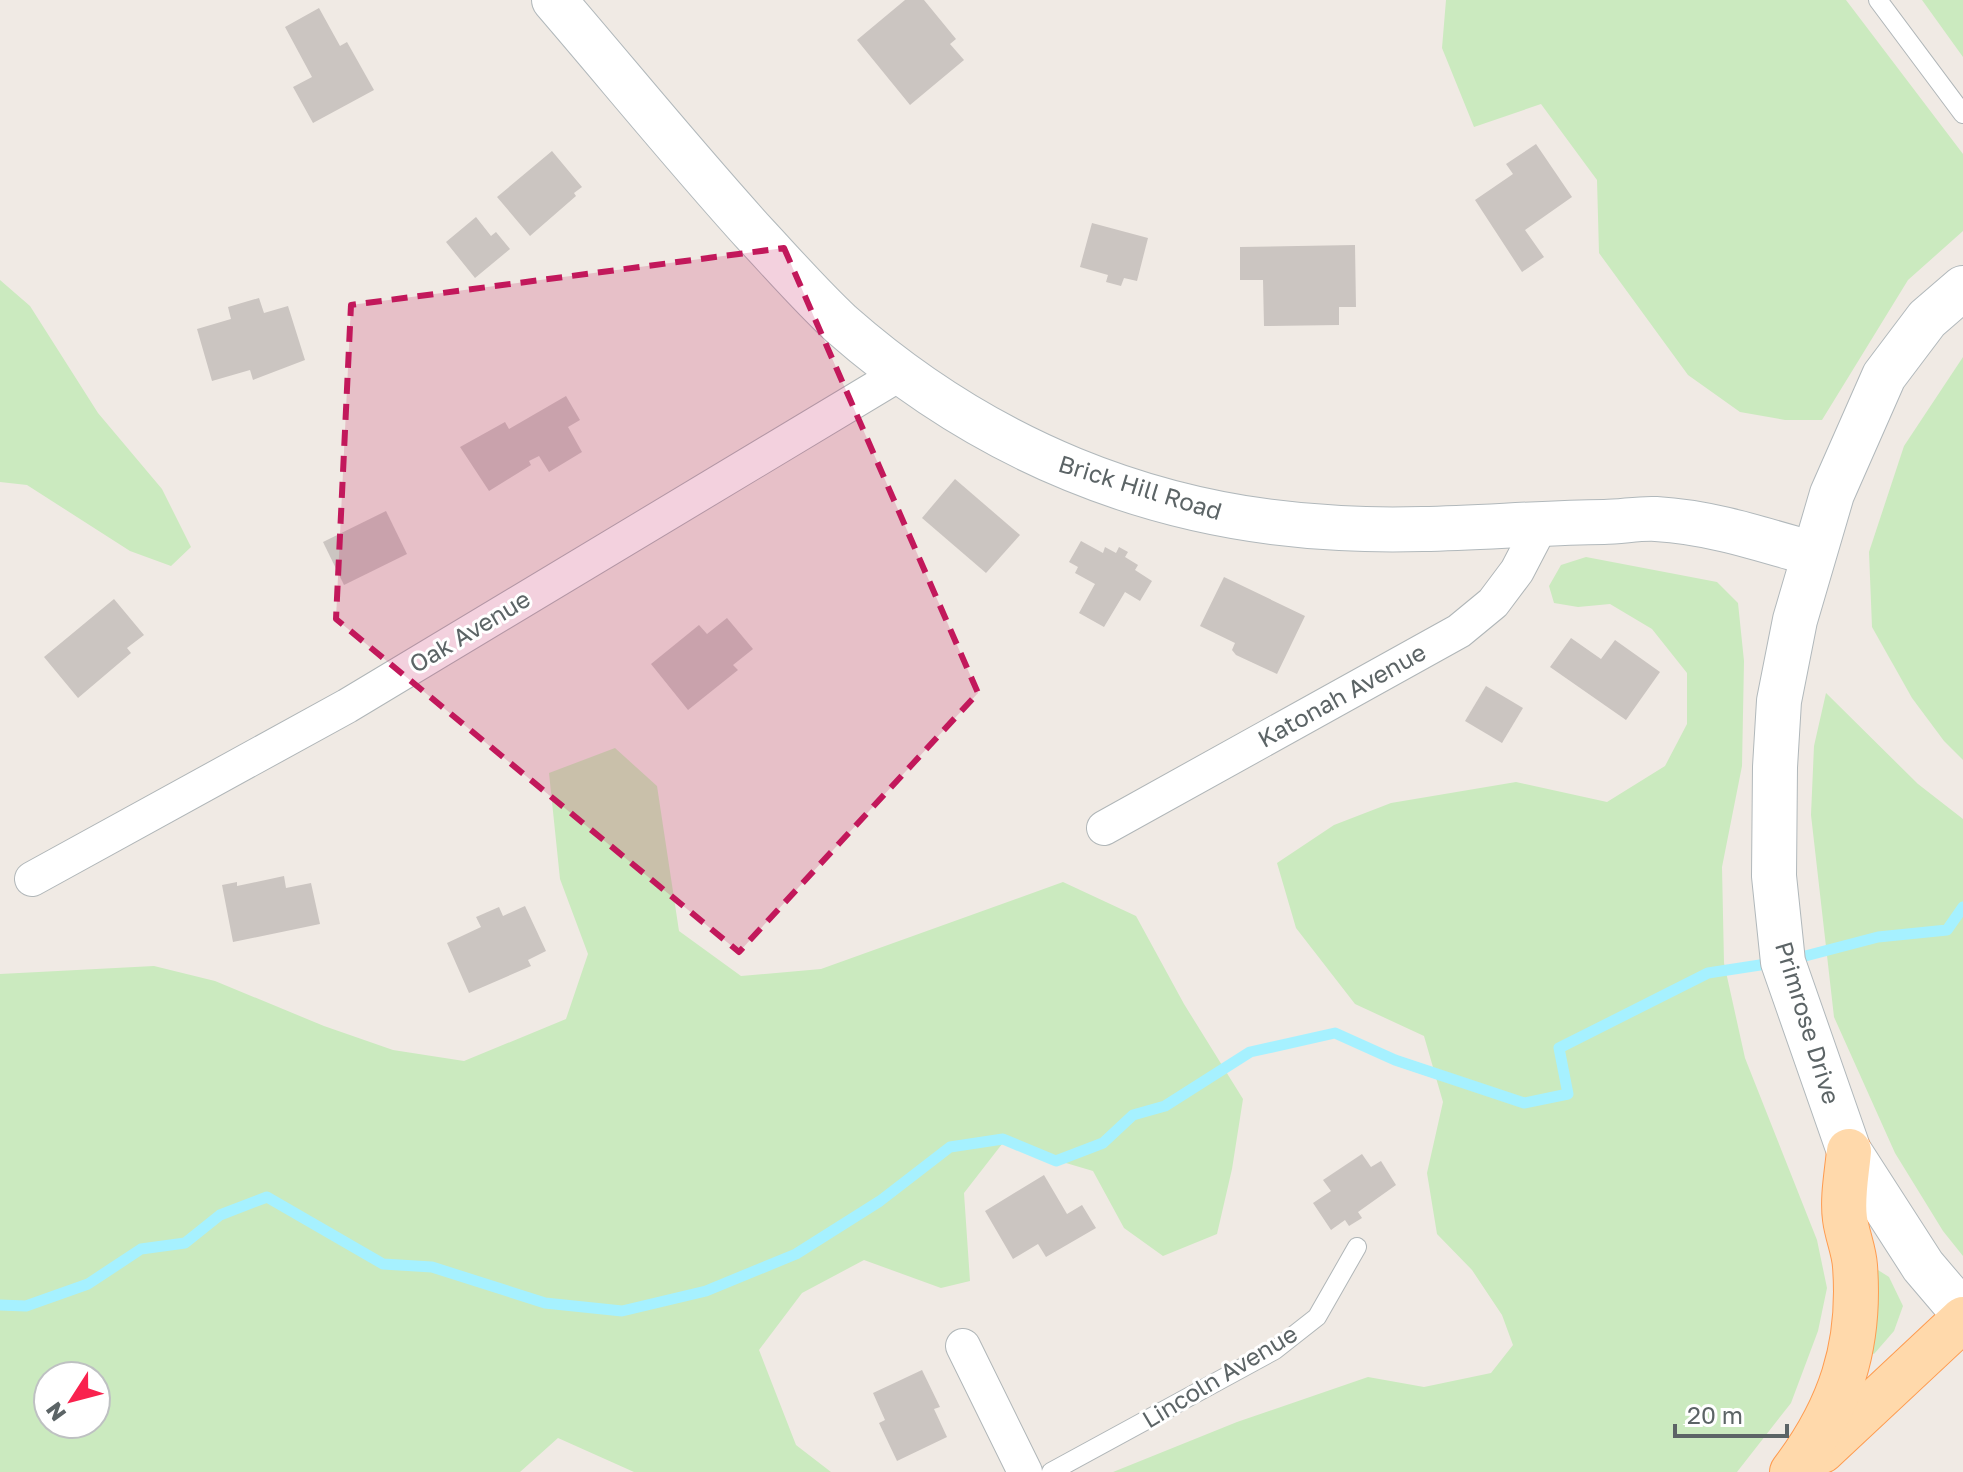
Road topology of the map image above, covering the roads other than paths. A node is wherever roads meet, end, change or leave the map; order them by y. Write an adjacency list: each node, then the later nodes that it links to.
1 (554, 0): 5 (main road, Brick Hill Road)
2 (1878, 0): 3 (lane)
3 (1963, 114)
4 (1963, 288): 7 (main road, Primrose Drive)
5 (901, 373): 6 (main road, Brick Hill Road); 9 (street, Oak Avenue)
6 (1542, 523): 7 (main road, Brick Hill Road); 8 (street, Katonah Avenue)
7 (1813, 554): 10 (main road, Primrose Drive)
8 (1104, 828)
9 (32, 879)
10 (1849, 1151): 12 (main road, Primrose Drive); 17 (main road)
11 (1357, 1247): 16 (lane, Lincoln Avenue)
12 (1963, 1313)
13 (1963, 1319): 18 (main road)
14 (963, 1346): 15 (street)
15 (1025, 1472)
16 (1051, 1472)
17 (1792, 1472)
18 (1800, 1472)

